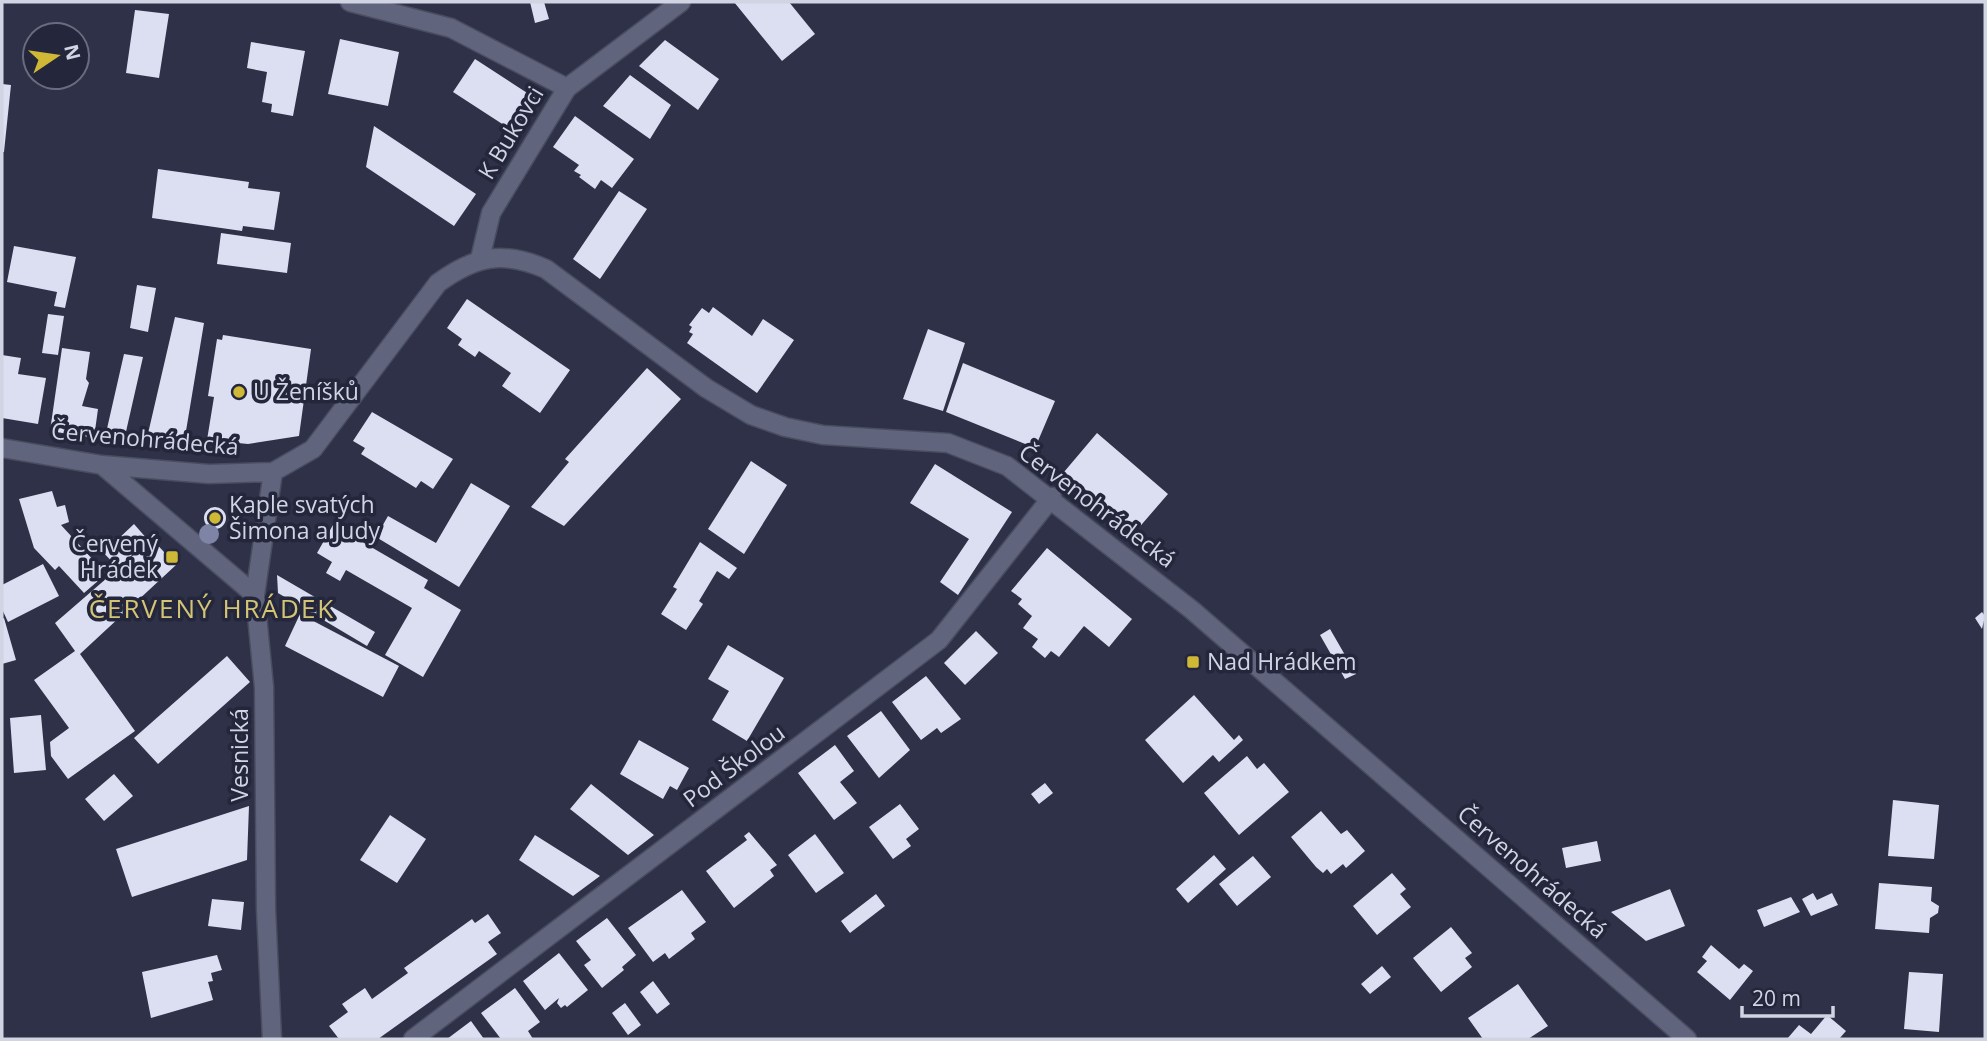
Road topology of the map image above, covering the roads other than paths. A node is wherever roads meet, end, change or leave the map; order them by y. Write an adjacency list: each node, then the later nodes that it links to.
1 (350, 2): 3 (street)
2 (681, 2): 3 (street, K Bukovci)
3 (567, 88): 4 (street, K Bukovci)
4 (480, 260): 7 (street, Červenohrádecká); 8 (street, Červenohrádecká)
5 (2, 448): 6 (street, Červenohrádecká)
6 (102, 465): 7 (street, Červenohrádecká); 9 (street)
7 (273, 472): 9 (street, Vesnická)
8 (1052, 498): 11 (street, Pod Školou); 12 (street, Červenohrádecká)
9 (255, 596): 10 (street, Vesnická)
10 (272, 1039)
11 (413, 1039)
12 (1687, 1039)

